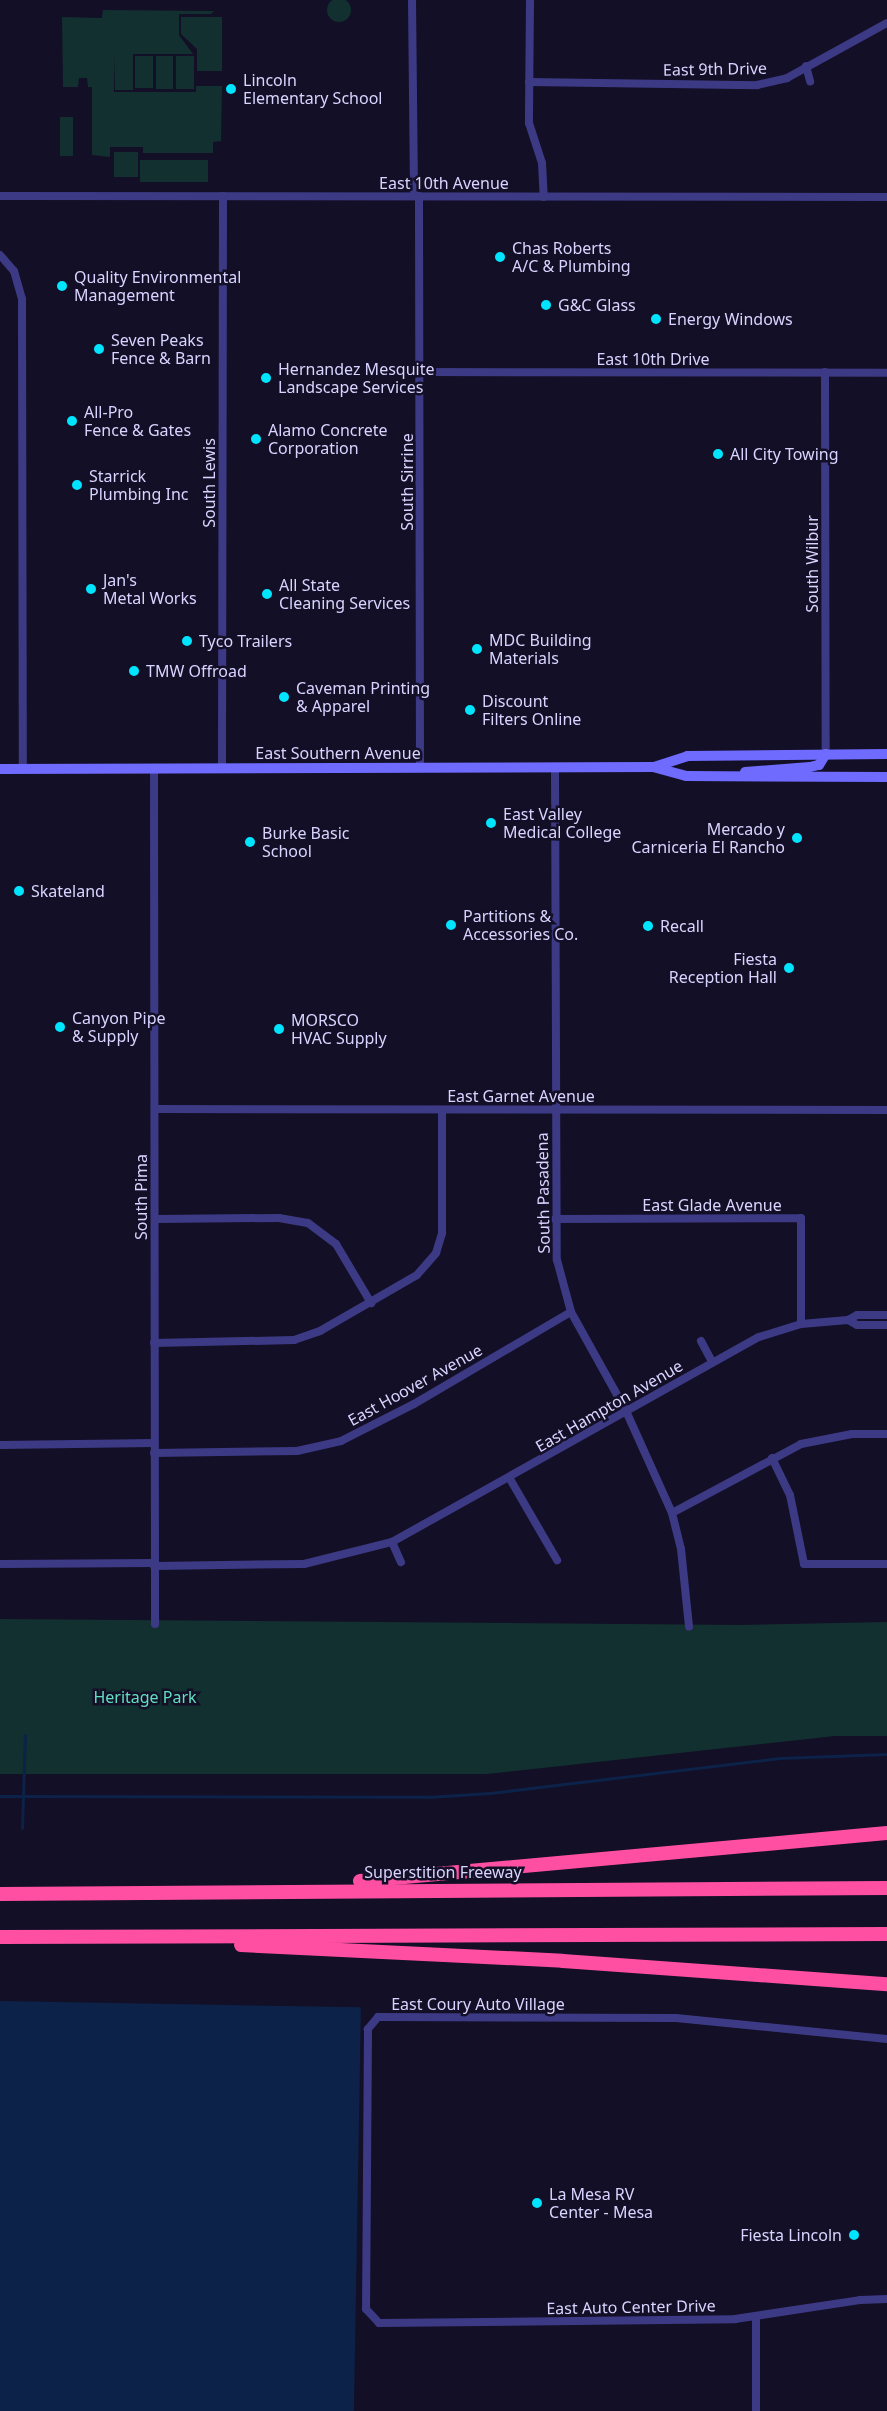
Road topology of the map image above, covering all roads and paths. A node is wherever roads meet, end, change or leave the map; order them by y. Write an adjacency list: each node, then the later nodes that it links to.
1 (412, 0): 9 (street, South Sirrine)
2 (530, 0): 6 (street)
3 (887, 23): 4 (street, East 9th Drive)
4 (806, 66): 5 (street); 6 (street, East 9th Drive)
5 (810, 81)
6 (529, 82): 10 (street)
7 (0, 196): 8 (street, East 10th Avenue)
8 (223, 196): 9 (street, East 10th Avenue); 23 (street, South Lewis)
9 (416, 196): 10 (street, East 10th Avenue); 13 (street, South Sirrine)
10 (544, 196): 11 (street, East 10th Avenue)
11 (887, 197)
12 (0, 255): 22 (street)
13 (420, 372): 14 (street, East 10th Drive); 20 (street, South Sirrine)
14 (825, 372): 15 (street, East 10th Drive); 16 (street, South Wilbur)
15 (887, 373)
16 (826, 754): 17 (main road, East Southern Avenue); 19 (main road, East Southern Avenue); 25 (main road)
17 (887, 754)
18 (555, 767): 19 (main road, East Southern Avenue); 20 (main road, East Southern Avenue); 27 (street, South Pasadena)
19 (653, 767): 25 (main road, East Southern Avenue)
20 (420, 768): 23 (main road, East Southern Avenue)
21 (0, 769): 22 (main road, East Southern Avenue)
22 (23, 769): 24 (main road, East Southern Avenue)
23 (222, 769): 24 (main road, East Southern Avenue)
24 (154, 770): 28 (street, South Pima)
25 (736, 777): 26 (main road, East Southern Avenue)
26 (887, 777)
27 (555, 1108): 29 (street, East Garnet Avenue); 30 (street, East Garnet Avenue); 32 (street, South Pasadena)
28 (155, 1109): 29 (street, East Garnet Avenue); 31 (street, South Pima)
29 (442, 1110): 33 (street)
30 (887, 1110)
31 (155, 1219): 33 (street); 40 (street, South Pima)
32 (555, 1219): 34 (street, South Pasadena); 37 (street, East Glade Avenue)
33 (371, 1303): 40 (street)
34 (571, 1312): 42 (street, South Pasadena); 46 (street, East Hoover Avenue)
35 (887, 1315): 36 (street, East Hampton Avenue)
36 (848, 1320): 37 (street, East Hampton Avenue); 38 (street, East Hampton Avenue)
37 (801, 1324): 41 (street, East Hampton Avenue)
38 (887, 1325)
39 (701, 1341): 41 (street)
40 (154, 1344): 44 (street, South Pima)
41 (712, 1362): 42 (street, East Hampton Avenue)
42 (626, 1411): 48 (street, East Hampton Avenue); 49 (street, South Pasadena)
43 (887, 1434): 47 (street)
44 (154, 1443): 45 (street); 46 (street, South Pima)
45 (0, 1445)
46 (154, 1453): 55 (street, South Pima)
47 (772, 1458): 49 (street); 54 (street)
48 (510, 1479): 50 (street, East Hampton Avenue); 51 (street)
49 (672, 1513): 57 (street, South Pasadena)
50 (392, 1542): 52 (street); 55 (street, East Hampton Avenue)
51 (557, 1560)
52 (401, 1562)
53 (0, 1564): 55 (street, East Hampton Avenue)
54 (887, 1564)
55 (154, 1565): 56 (street, South Pima)
56 (155, 1624)
57 (689, 1627)
58 (887, 1833): 60 (highway)
59 (887, 1888): 60 (highway, Superstition Freeway)
60 (268, 1889): 61 (highway, Superstition Freeway)
61 (0, 1894)
62 (887, 1934): 64 (highway)
63 (0, 1937): 64 (highway)
64 (77, 1937): 65 (highway)
65 (887, 1984)
66 (887, 2039): 69 (street, East Coury Auto Village)
67 (887, 2299): 68 (street, East Auto Center Drive)
68 (756, 2318): 69 (street, East Auto Center Drive); 70 (street)
69 (374, 2321)
70 (756, 2411)

